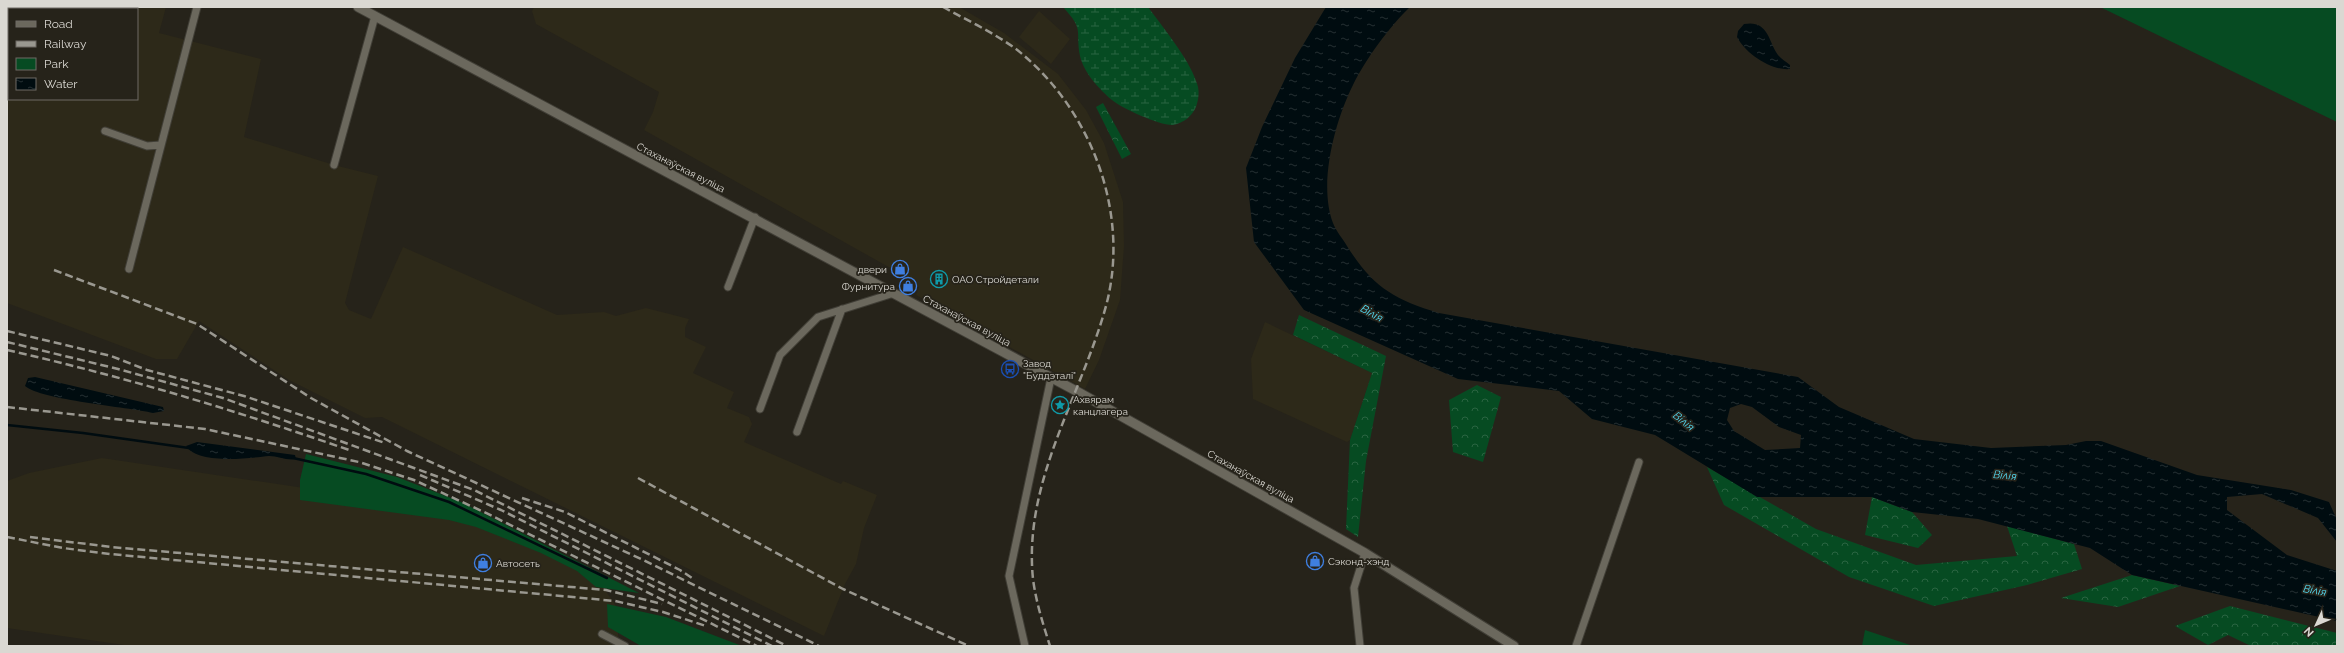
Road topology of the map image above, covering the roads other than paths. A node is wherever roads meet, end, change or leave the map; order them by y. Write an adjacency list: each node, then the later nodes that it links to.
1 (197, 7): 5 (street)
2 (358, 7): 3 (street, Стаханаўская вуліца)
3 (375, 16): 6 (street); 7 (street, Стаханаўская вуліца)
4 (105, 131): 5 (street)
5 (162, 145): 8 (street)
6 (334, 165)
7 (755, 217): 9 (street); 10 (street, Стаханаўская вуліца)
8 (129, 269)
9 (728, 287)
10 (894, 293): 11 (street); 12 (street, Стаханаўская вуліца)
11 (842, 309): 13 (street); 14 (street)
12 (1051, 378): 16 (street, Стаханаўская вуліца); 19 (street)
13 (760, 409)
14 (797, 432)
15 (1639, 462): 22 (street)
16 (1365, 553): 20 (street); 21 (street, Стаханаўская вуліца)
17 (602, 634): 18 (street)
18 (625, 646)
19 (1025, 646)
20 (1360, 646)
21 (1514, 646)
22 (1576, 646)

